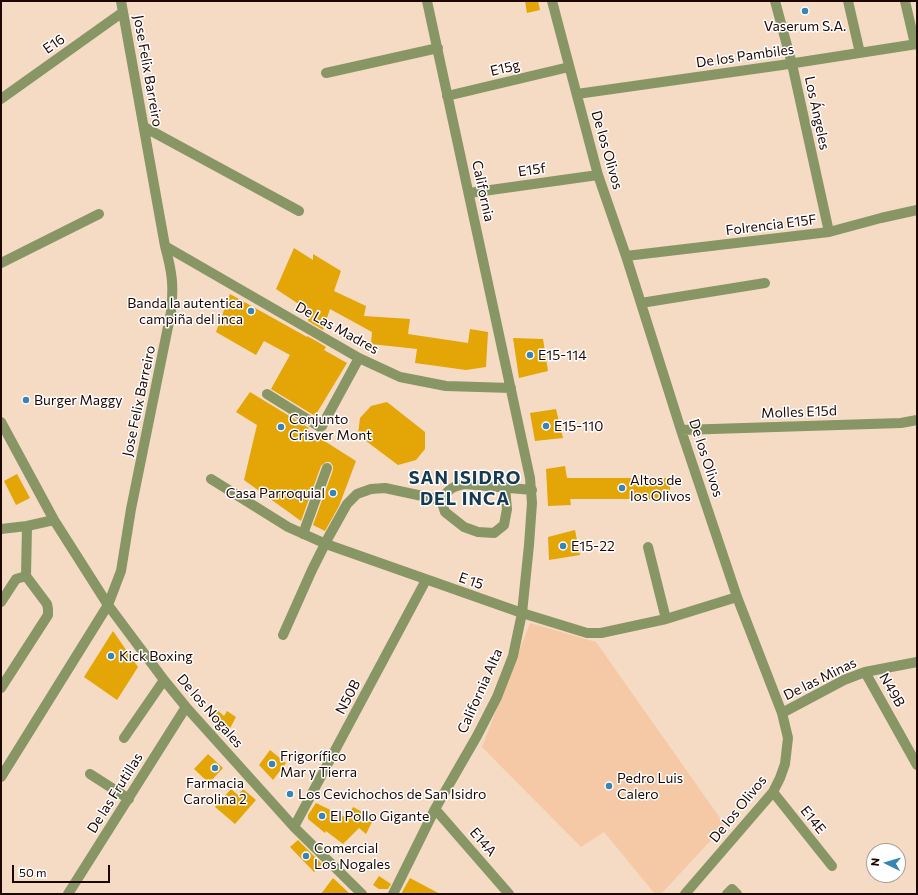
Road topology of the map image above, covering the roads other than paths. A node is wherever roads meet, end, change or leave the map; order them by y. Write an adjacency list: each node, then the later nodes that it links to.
1 (120, 1): 7 (street, Jose Felix Barreiro)
2 (427, 1): 9 (street, California)
3 (552, 1): 12 (street, De los Olivos)
4 (775, 1): 11 (street, Los Ángeles)
5 (848, 1): 10 (street)
6 (905, 1): 8 (street)
7 (123, 12): 16 (street, E16); 17 (street, Jose Felix Barreiro)
8 (916, 44): 10 (street, De los Pambiles)
9 (438, 48): 13 (street); 15 (street, California)
10 (860, 53): 11 (street, De los Pambiles)
11 (792, 64): 14 (street, De los Pambiles); 23 (street, Los Ángeles)
12 (569, 67): 14 (street, De los Olivos); 15 (street, E15g)
13 (326, 72)
14 (577, 94): 18 (street, De los Olivos)
15 (447, 96): 19 (street, California)
16 (1, 99)
17 (144, 127): 21 (street); 24 (street, Jose Felix Barreiro)
18 (598, 175): 19 (street, E15f); 25 (street, De los Olivos)
19 (469, 193): 30 (street, California)
20 (917, 210): 23 (street, Folrencia E15F)
21 (299, 211)
22 (99, 214): 26 (street)
23 (829, 232): 25 (street, Folrencia E15F)
24 (165, 246): 29 (street, De Las Madres); 50 (street, Jose Felix Barreiro)
25 (626, 256): 28 (street, De los Olivos)
26 (1, 262)
27 (765, 283): 28 (street)
28 (641, 303): 34 (street, De los Olivos)
29 (359, 358): 30 (street, De Las Madres); 31 (street)
30 (511, 388): 38 (street, California Alta)
31 (267, 394)
32 (917, 420): 34 (street, Molles E15d)
33 (1, 422): 40 (street, De los Nogales)
34 (681, 430): 48 (street, De los Olivos)
35 (327, 468): 43 (street)
36 (211, 479): 43 (street, E 15)
37 (505, 487): 38 (street); 39 (street); 39 (street)
38 (532, 490): 51 (street, California Alta)
39 (441, 500): 44 (street)
40 (54, 520): 41 (street); 50 (street, De los Nogales)
41 (26, 526): 42 (street); 46 (street)
42 (1, 530)
43 (303, 534): 44 (street, E 15)
44 (326, 544): 47 (street, E 15); 53 (street)
45 (648, 547): 52 (street)
46 (26, 576): 49 (street); 57 (street)
47 (426, 580): 51 (street, E 15); 67 (street, N50B)
48 (737, 597): 52 (street, E 15); 59 (street, De los Olivos)
49 (1, 602)
50 (108, 605): 56 (street, De los Nogales); 63 (street, Jose Felix Barreiro)
51 (522, 613): 52 (street, E 15); 66 (street, California Alta)
52 (666, 619)
53 (283, 635)
54 (917, 662): 55 (street, De las Minas)
55 (865, 672): 59 (street, De las Minas); 61 (street, N49B)
56 (164, 680): 58 (street, De los Nogales); 60 (street)
57 (1, 688)
58 (186, 707): 65 (street, De las Frutillas); 67 (street, De los Nogales)
59 (782, 713): 64 (street, De los Olivos)
60 (124, 738)
61 (917, 764)
62 (90, 774): 65 (street)
63 (1, 777)
64 (773, 792): 68 (street, E14E); 73 (street, De los Olivos)
65 (128, 798): 69 (street, De las Frutillas)
66 (435, 809): 71 (street, California Alta); 72 (street, E14A)
67 (294, 828): 70 (street, De los Nogales)
68 (832, 866)
69 (68, 894)
70 (362, 894)
71 (393, 894)
72 (509, 894)
73 (685, 894)

